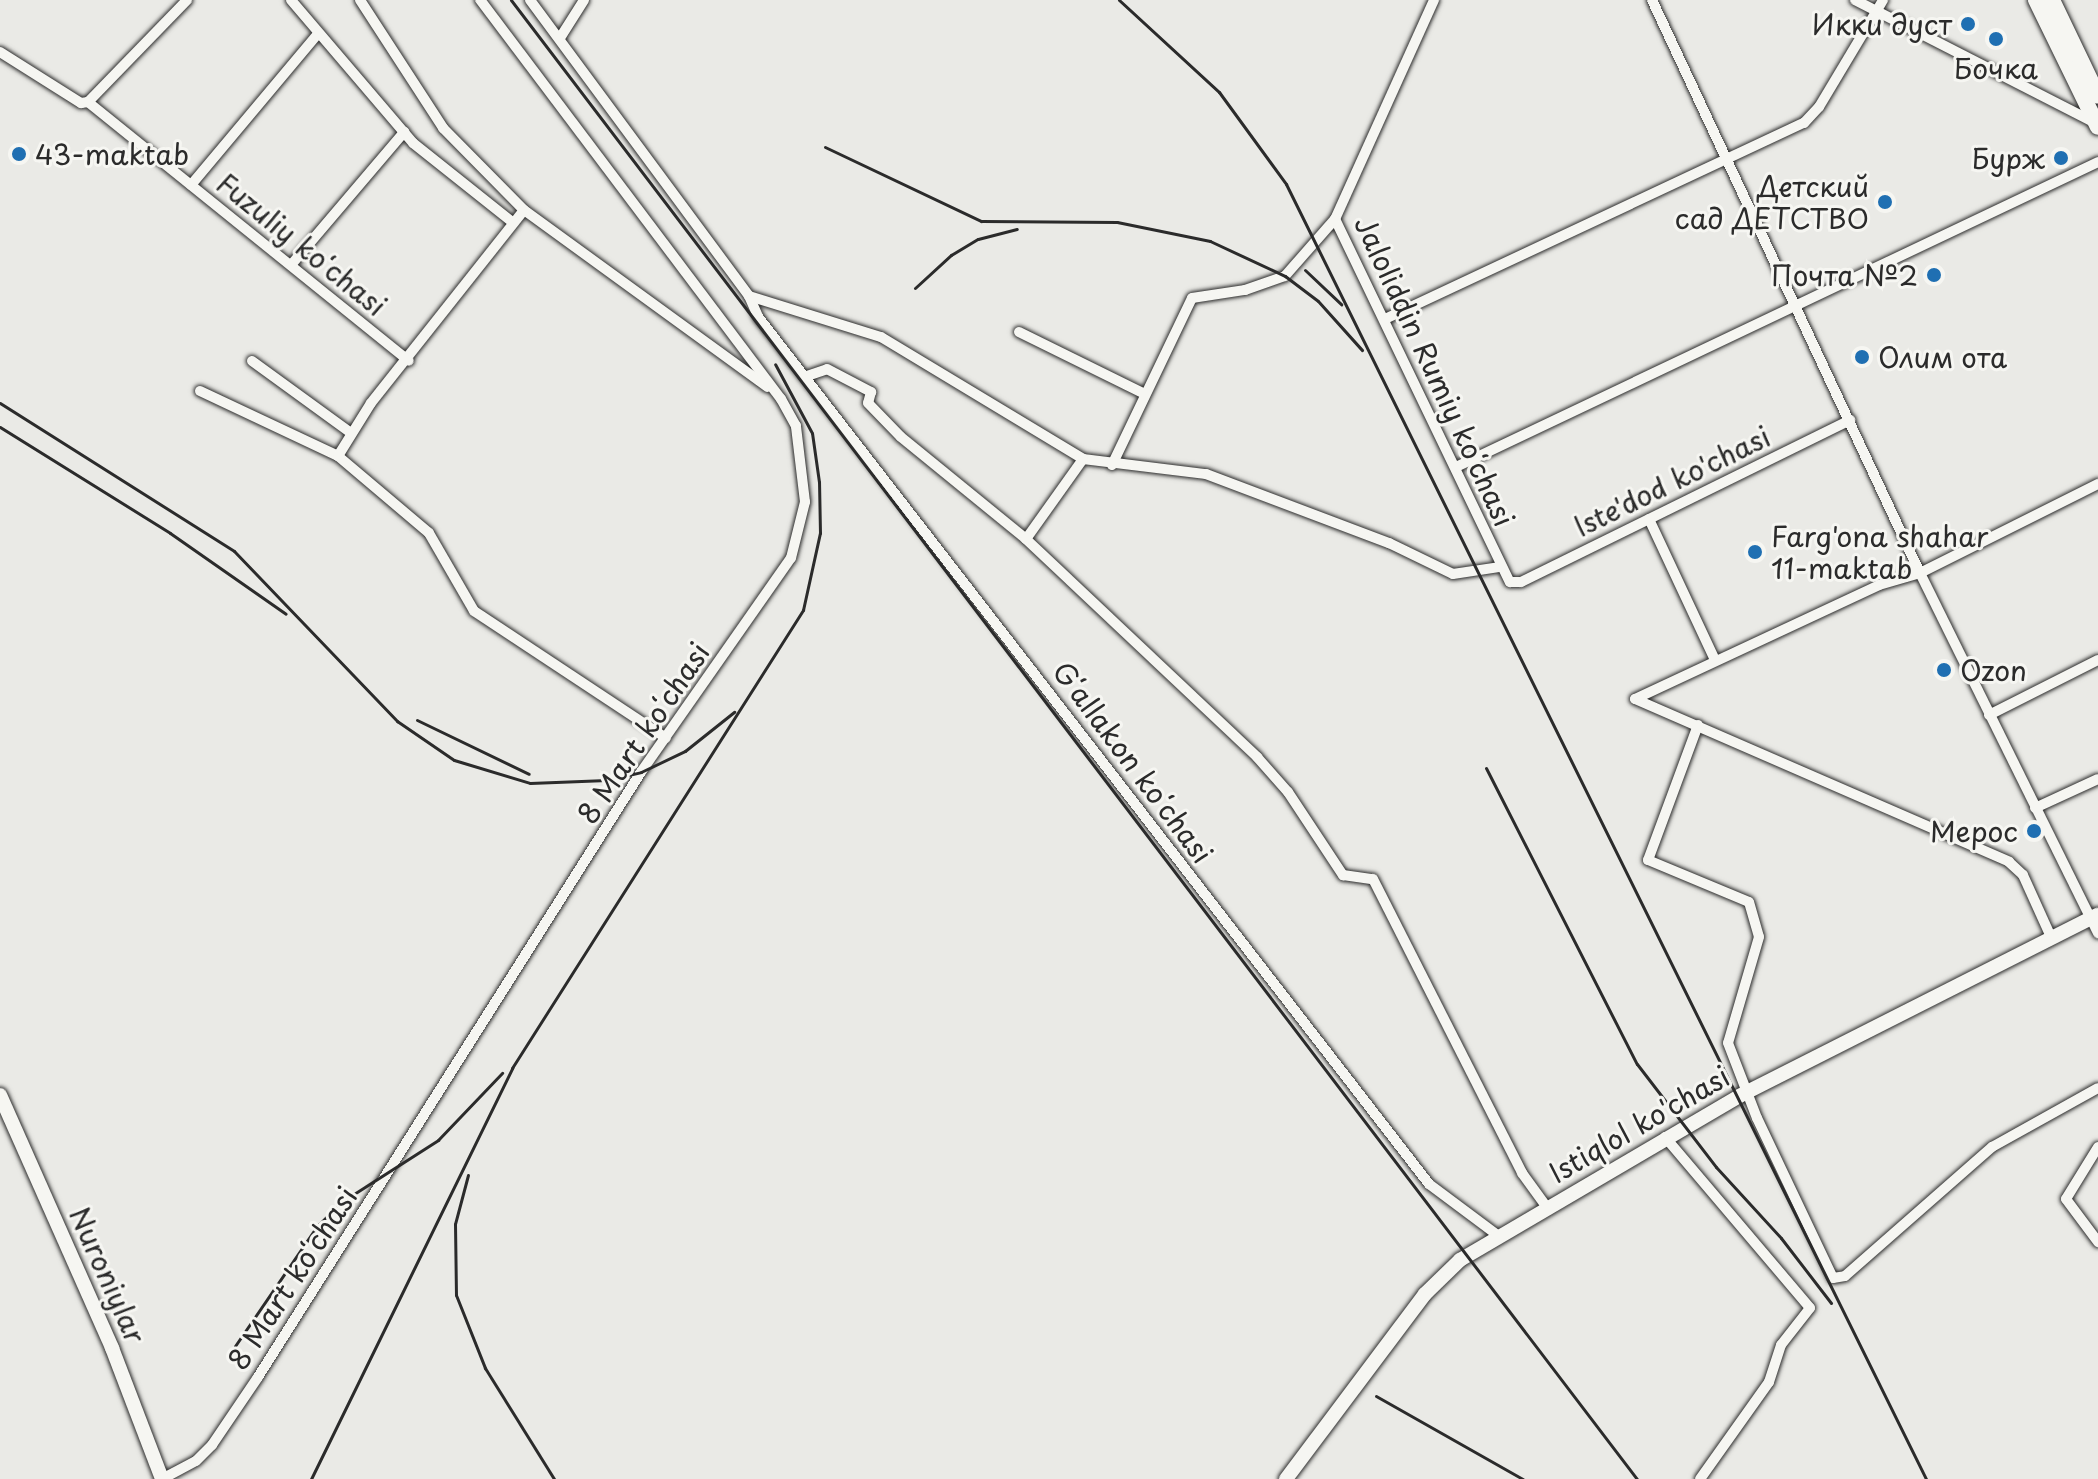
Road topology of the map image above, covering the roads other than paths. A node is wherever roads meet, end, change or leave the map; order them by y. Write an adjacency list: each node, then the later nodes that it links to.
1 (187, 0): 18 (street)
2 (291, 0): 14 (street)
3 (360, 0): 24 (street)
4 (480, 0): 36 (street, 8 Mart koʻchasi)
5 (530, 0): 15 (street, Gʻallakon koʻchasi)
6 (584, 0): 15 (street)
7 (1434, 0): 25 (street, Jaloliddin Rumiy koʻchasi)
8 (1652, 0): 21 (street)
9 (1855, 0): 13 (street)
10 (1883, 0): 13 (street)
11 (2036, 0): 19 (main road)
12 (2052, 0): 17 (main road)
13 (1877, 12): 19 (street); 21 (street)
14 (317, 35): 20 (street); 23 (street)
15 (560, 38): 28 (street, Gʻallakon koʻchasi)
16 (0, 52): 18 (street, Fuzuliy koʻchasi)
17 (2098, 96)
18 (88, 102): 23 (street, Fuzuliy koʻchasi)
19 (2097, 124)
20 (404, 132): 26 (street); 27 (street)
21 (1728, 159): 29 (street); 30 (street)
22 (2098, 162): 29 (street)
23 (191, 185): 27 (street, Fuzuliy koʻchasi)
24 (524, 210): 26 (street); 36 (street)
25 (1335, 219): 30 (street, Jaloliddin Rumiy koʻchasi); 37 (street)
26 (511, 221): 33 (street)
27 (291, 265): 33 (street, Fuzuliy koʻchasi)
28 (749, 296): 34 (street, Gʻallakon koʻchasi); 41 (street)
29 (1796, 304): 38 (street); 43 (street)
30 (1385, 319): 43 (street, Jaloliddin Rumiy koʻchasi)
31 (1019, 332): 37 (street)
32 (252, 361): 39 (street)
33 (409, 361): 39 (street)
34 (807, 376): 46 (street); 66 (street, Gʻallakon koʻchasi)
35 (200, 391): 40 (street)
36 (776, 393): 54 (street, 8 Mart koʻchasi)
37 (1143, 393): 42 (street)
38 (1850, 420): 45 (street, Iste'dod ko'chasi); 48 (street)
39 (351, 433): 40 (street)
40 (338, 456): 54 (street)
41 (1083, 459): 42 (street); 46 (street)
42 (1112, 465): 47 (street)
43 (1456, 467): 47 (street, Jaloliddin Rumiy koʻchasi)
44 (2098, 484): 48 (street)
45 (1649, 519): 49 (street, Iste'dod ko'chasi); 50 (street)
46 (1026, 539): 65 (street)
47 (1500, 567): 49 (street, Jaloliddin Rumiy koʻchasi)
48 (1920, 573): 50 (street); 52 (street)
49 (1515, 584)
50 (1715, 660): 53 (street)
51 (2098, 660): 52 (street)
52 (1989, 715): 56 (street)
53 (1698, 725): 59 (street); 61 (street)
54 (666, 738): 68 (street, 8 Mart koʻchasi)
55 (2098, 779): 56 (street)
56 (2035, 808): 57 (street)
57 (2094, 917): 58 (street); 59 (main road, Istiqlol ko'chasi)
58 (2098, 933)
59 (2051, 937): 61 (main road, Istiqlol ko'chasi)
60 (2098, 1088): 61 (street)
61 (1747, 1092): 63 (main road, Istiqlol ko'chasi)
62 (0, 1095): 68 (main road, Nuroniylar)
63 (1665, 1137): 65 (main road, Istiqlol ko'chasi); 70 (street)
64 (2098, 1147): 67 (street)
65 (1546, 1206): 66 (main road, Istiqlol ko'chasi)
66 (1500, 1237): 69 (main road, Istiqlol ko'chasi)
67 (2098, 1242)
68 (162, 1479)
69 (1286, 1479)
70 (1700, 1479)

